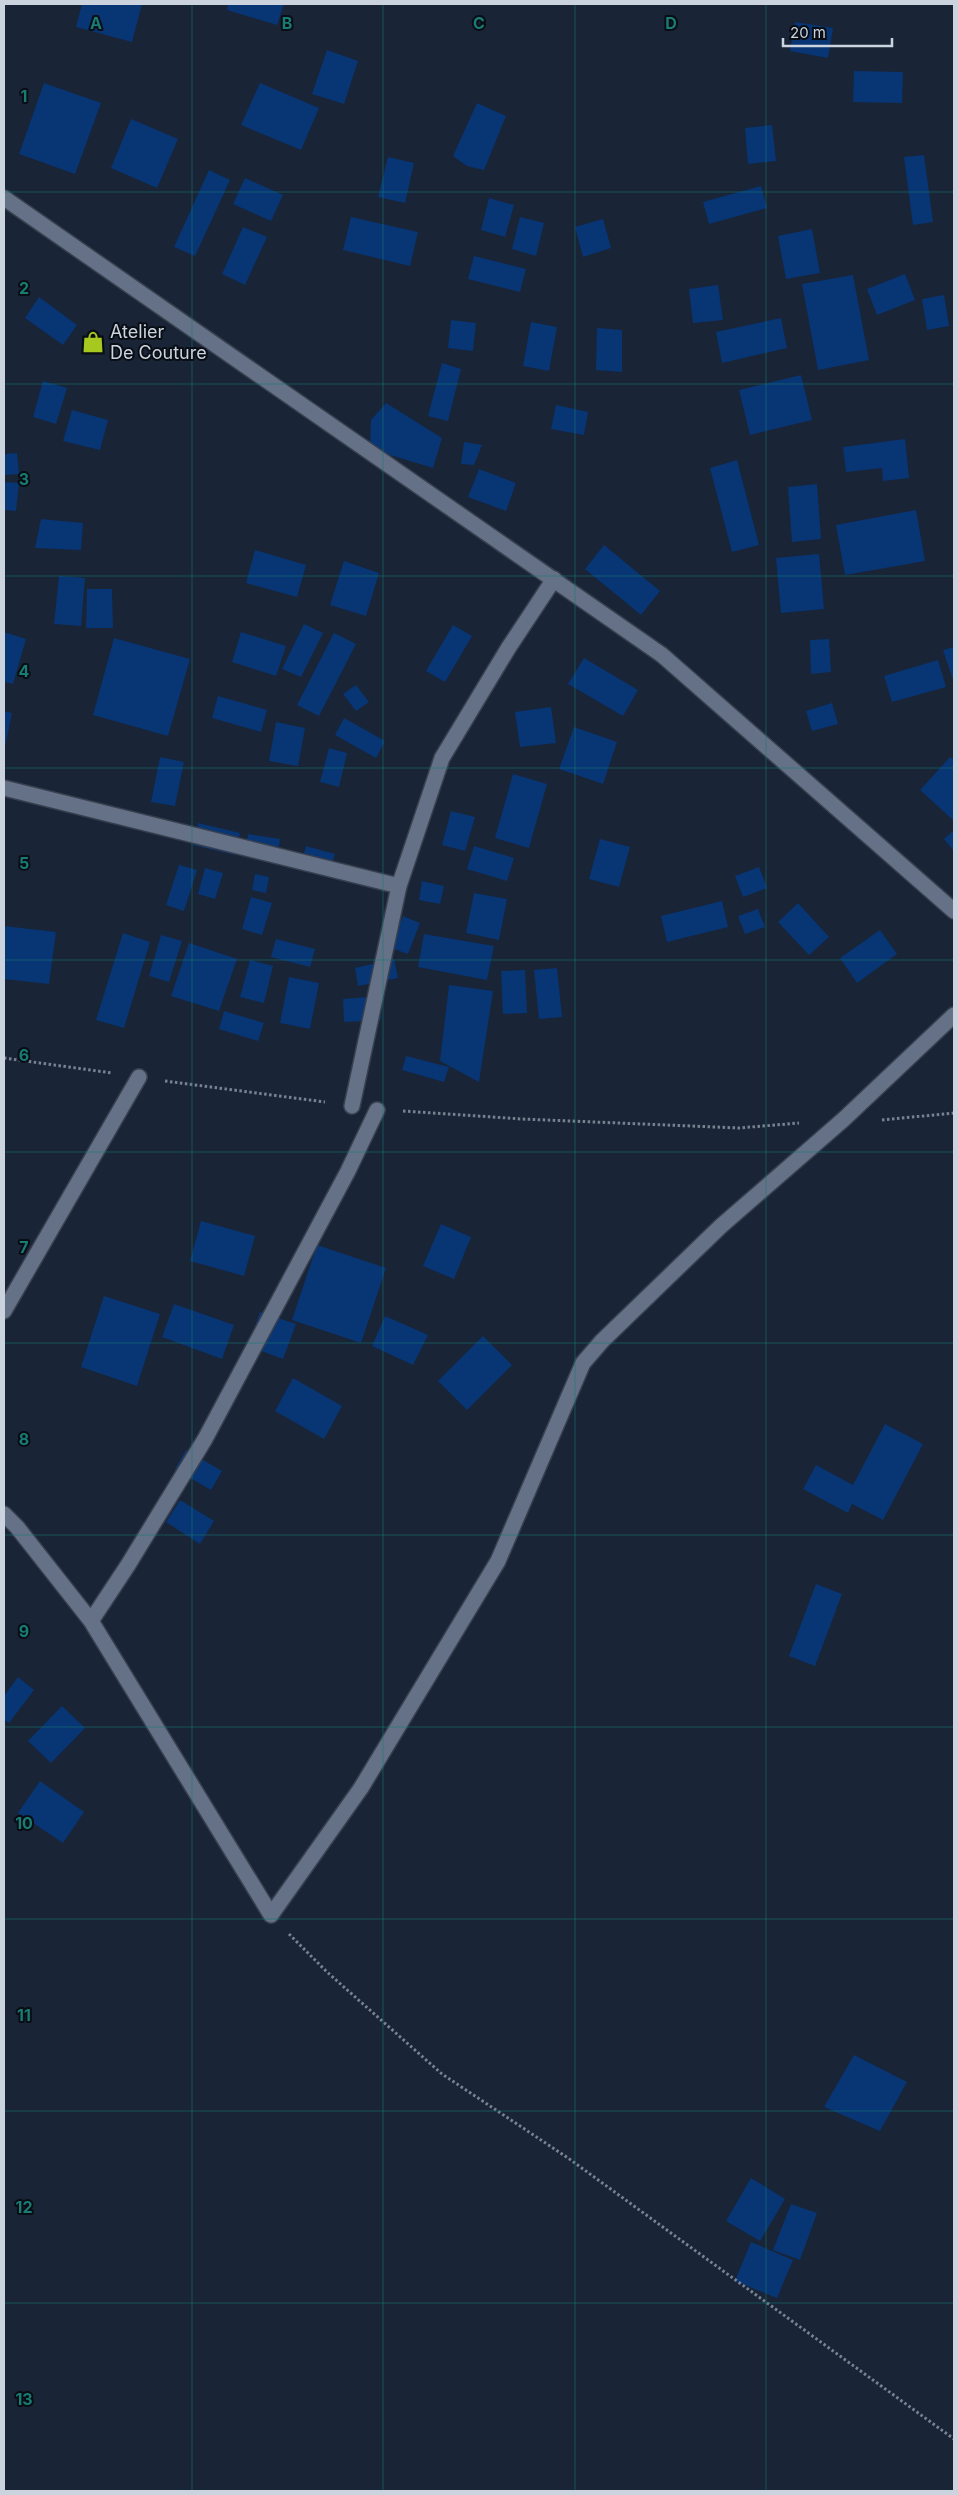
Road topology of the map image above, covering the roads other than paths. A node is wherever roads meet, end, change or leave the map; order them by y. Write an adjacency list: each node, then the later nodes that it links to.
1 (4, 198): 2 (street)
2 (554, 579): 4 (street); 5 (street)
3 (4, 788): 4 (street)
4 (399, 886): 8 (street)
5 (954, 911)
6 (954, 1015): 12 (street)
7 (139, 1077): 10 (street)
8 (352, 1106)
9 (377, 1110): 12 (street)
10 (4, 1311)
11 (4, 1514): 12 (street)
12 (91, 1621)

